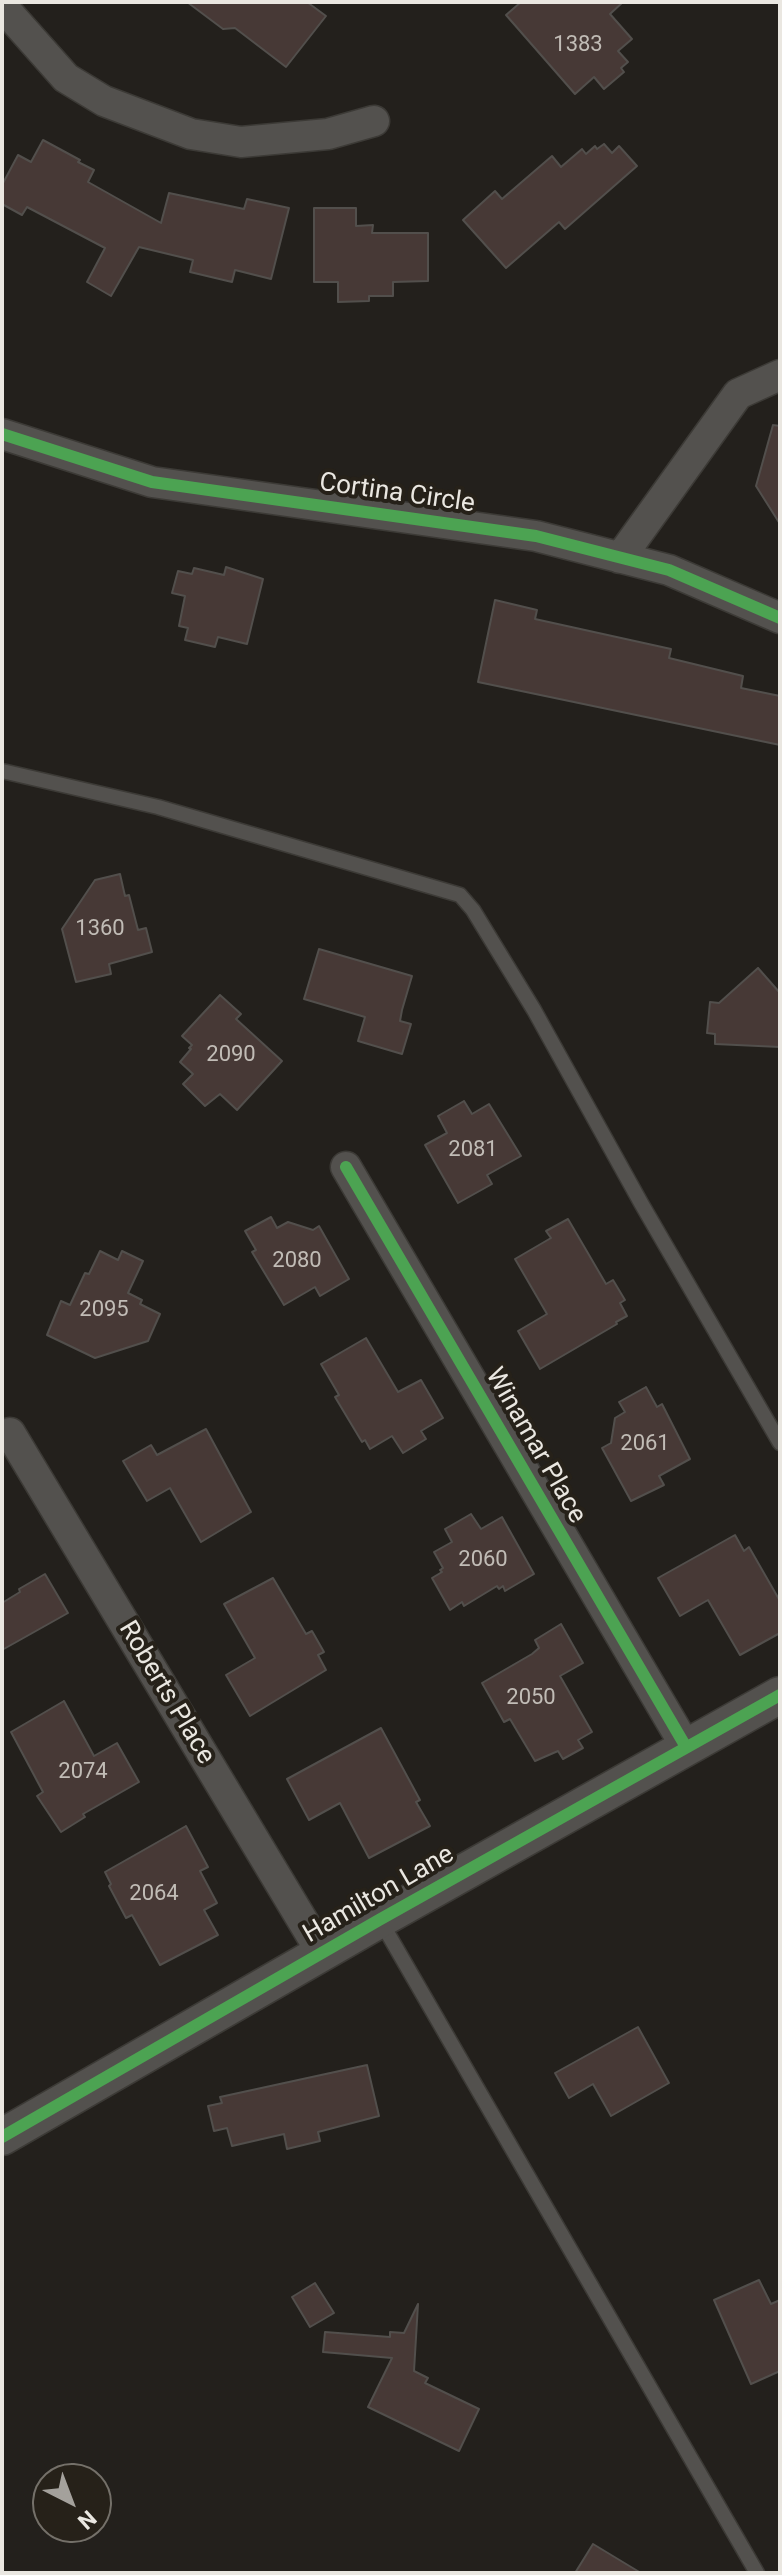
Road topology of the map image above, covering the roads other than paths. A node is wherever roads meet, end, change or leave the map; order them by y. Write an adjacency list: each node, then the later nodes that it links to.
1 (2, 6): 2 (street)
2 (374, 121)
3 (780, 375): 5 (street)
4 (2, 434): 5 (street, Cortina Circle)
5 (620, 558): 6 (street, Cortina Circle)
6 (780, 618)
7 (2, 771): 10 (lane)
8 (346, 1167): 12 (street, Winamar Place)
9 (10, 1433): 14 (street, Roberts Place)
10 (780, 1443)
11 (780, 1695): 12 (street, Hamilton Lane)
12 (686, 1747): 13 (street, Hamilton Lane)
13 (379, 1920): 14 (street, Hamilton Lane); 16 (lane)
14 (322, 1953): 15 (street, Hamilton Lane)
15 (2, 2137)
16 (757, 2573)

